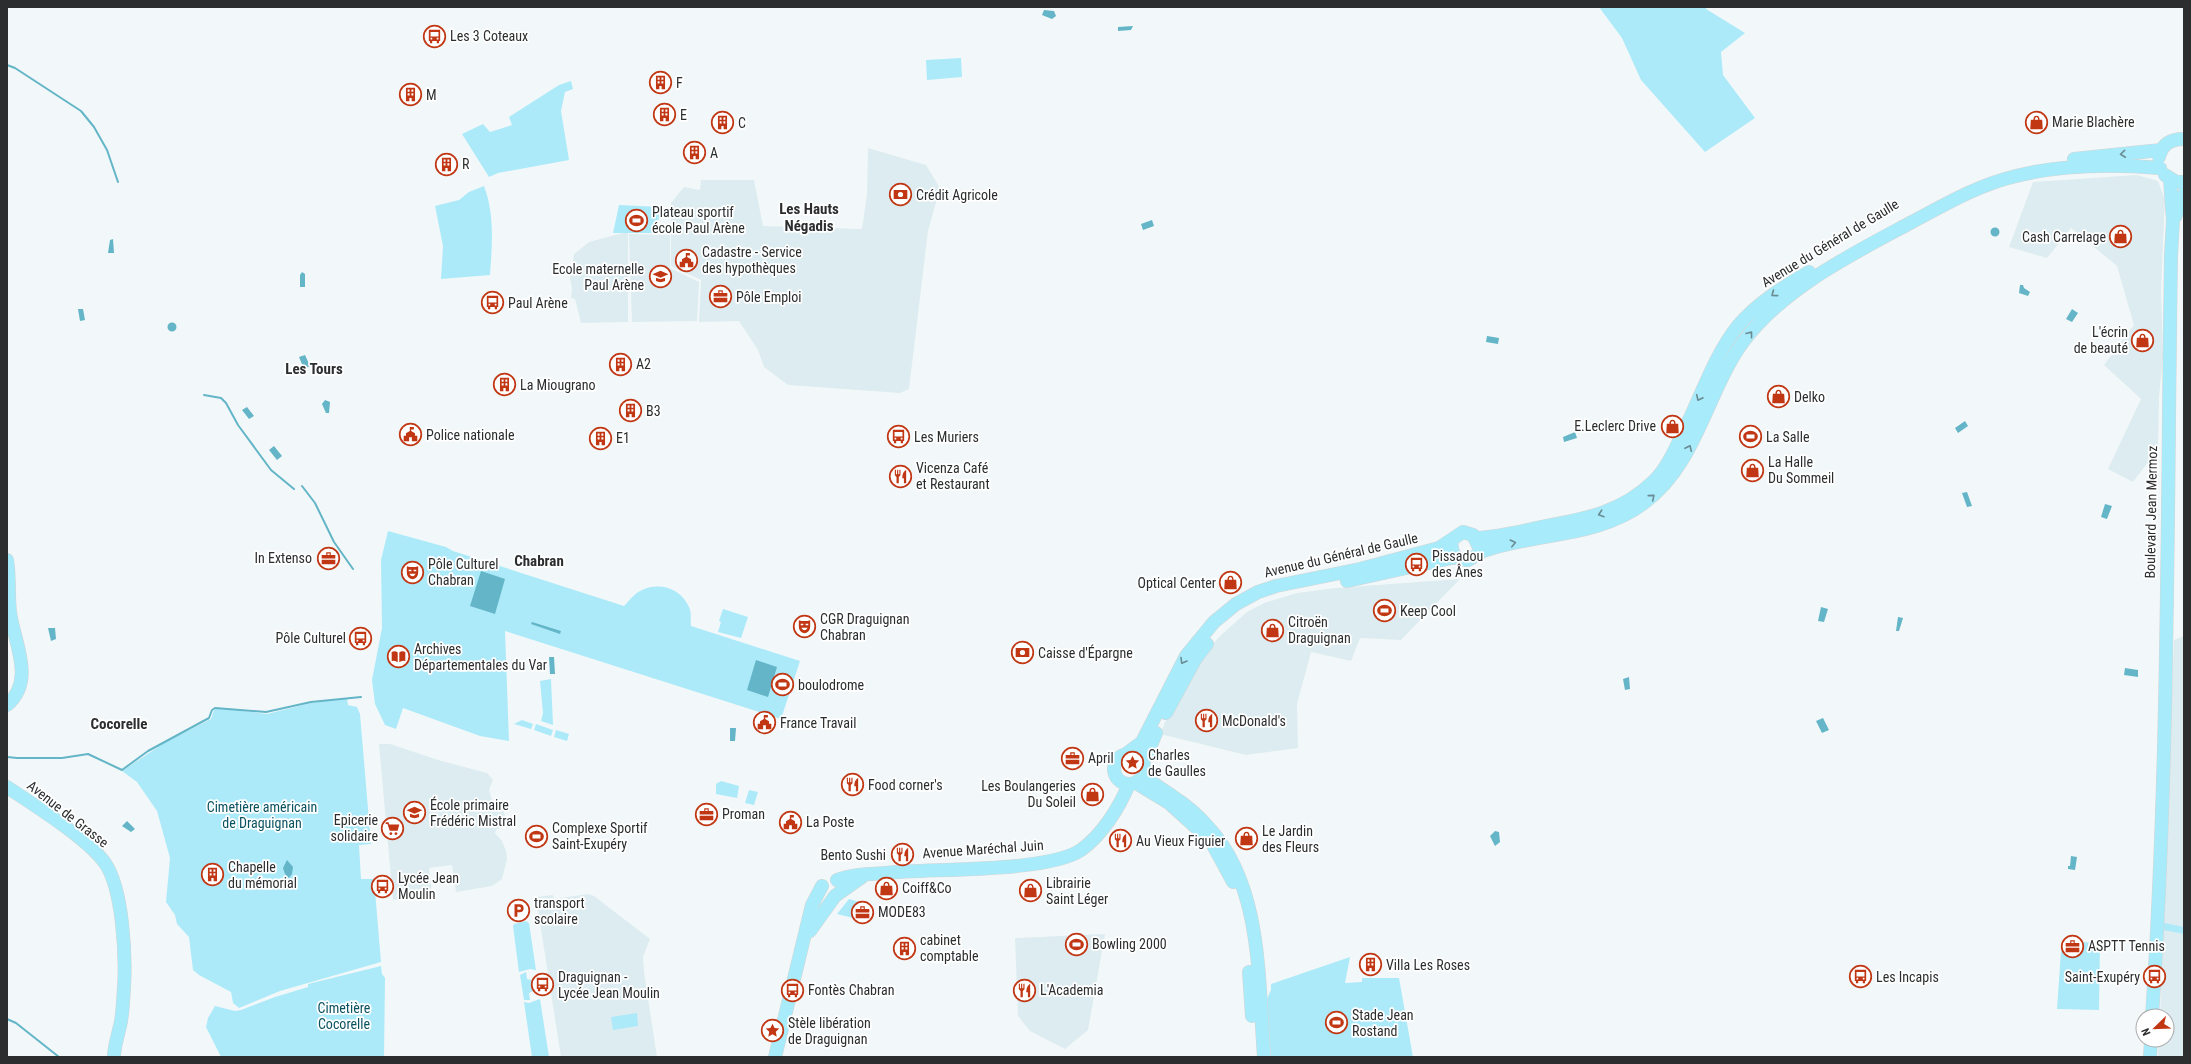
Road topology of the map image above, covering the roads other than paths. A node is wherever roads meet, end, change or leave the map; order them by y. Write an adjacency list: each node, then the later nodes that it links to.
1 (2184, 139): 2 (main road)
2 (2162, 150): 3 (main road); 8 (main road, Avenue du Général de Gaulle, one-way to 8)
3 (2160, 168): 4 (main road); 10 (main road, Avenue du Général de Gaulle, one-way to 3)
4 (2170, 180): 5 (main road); 7 (main road, Boulevard Jean Mermoz)
5 (2184, 182)
6 (2184, 194): 7 (main road, Boulevard Jean Mermoz)
7 (2173, 220): 20 (main road, Boulevard Jean Mermoz)
8 (1476, 538): 9 (main road, Avenue du Général de Gaulle); 10 (main road)
9 (1452, 540): 11 (main road); 14 (main road, Avenue du Général de Gaulle, one-way to 14)
10 (1476, 554): 11 (main road, Avenue du Général de Gaulle)
11 (1456, 557): 15 (main road, Avenue du Général de Gaulle)
12 (7, 560): 13 (main road)
13 (7, 705)
14 (1126, 754): 15 (main road); 15 (main road, Avenue du Général de Gaulle)
15 (1134, 777): 17 (main road); 18 (main road, Avenue Maréchal Juin)
16 (7, 787): 21 (main road, Avenue de Grasse)
17 (1226, 856): 23 (main road); 24 (main road)
18 (837, 890): 19 (main road); 19 (main road)
19 (806, 938): 22 (main road)
20 (2152, 1008)
21 (114, 1057)
22 (775, 1057)
23 (1256, 1057)
24 (1264, 1057)

